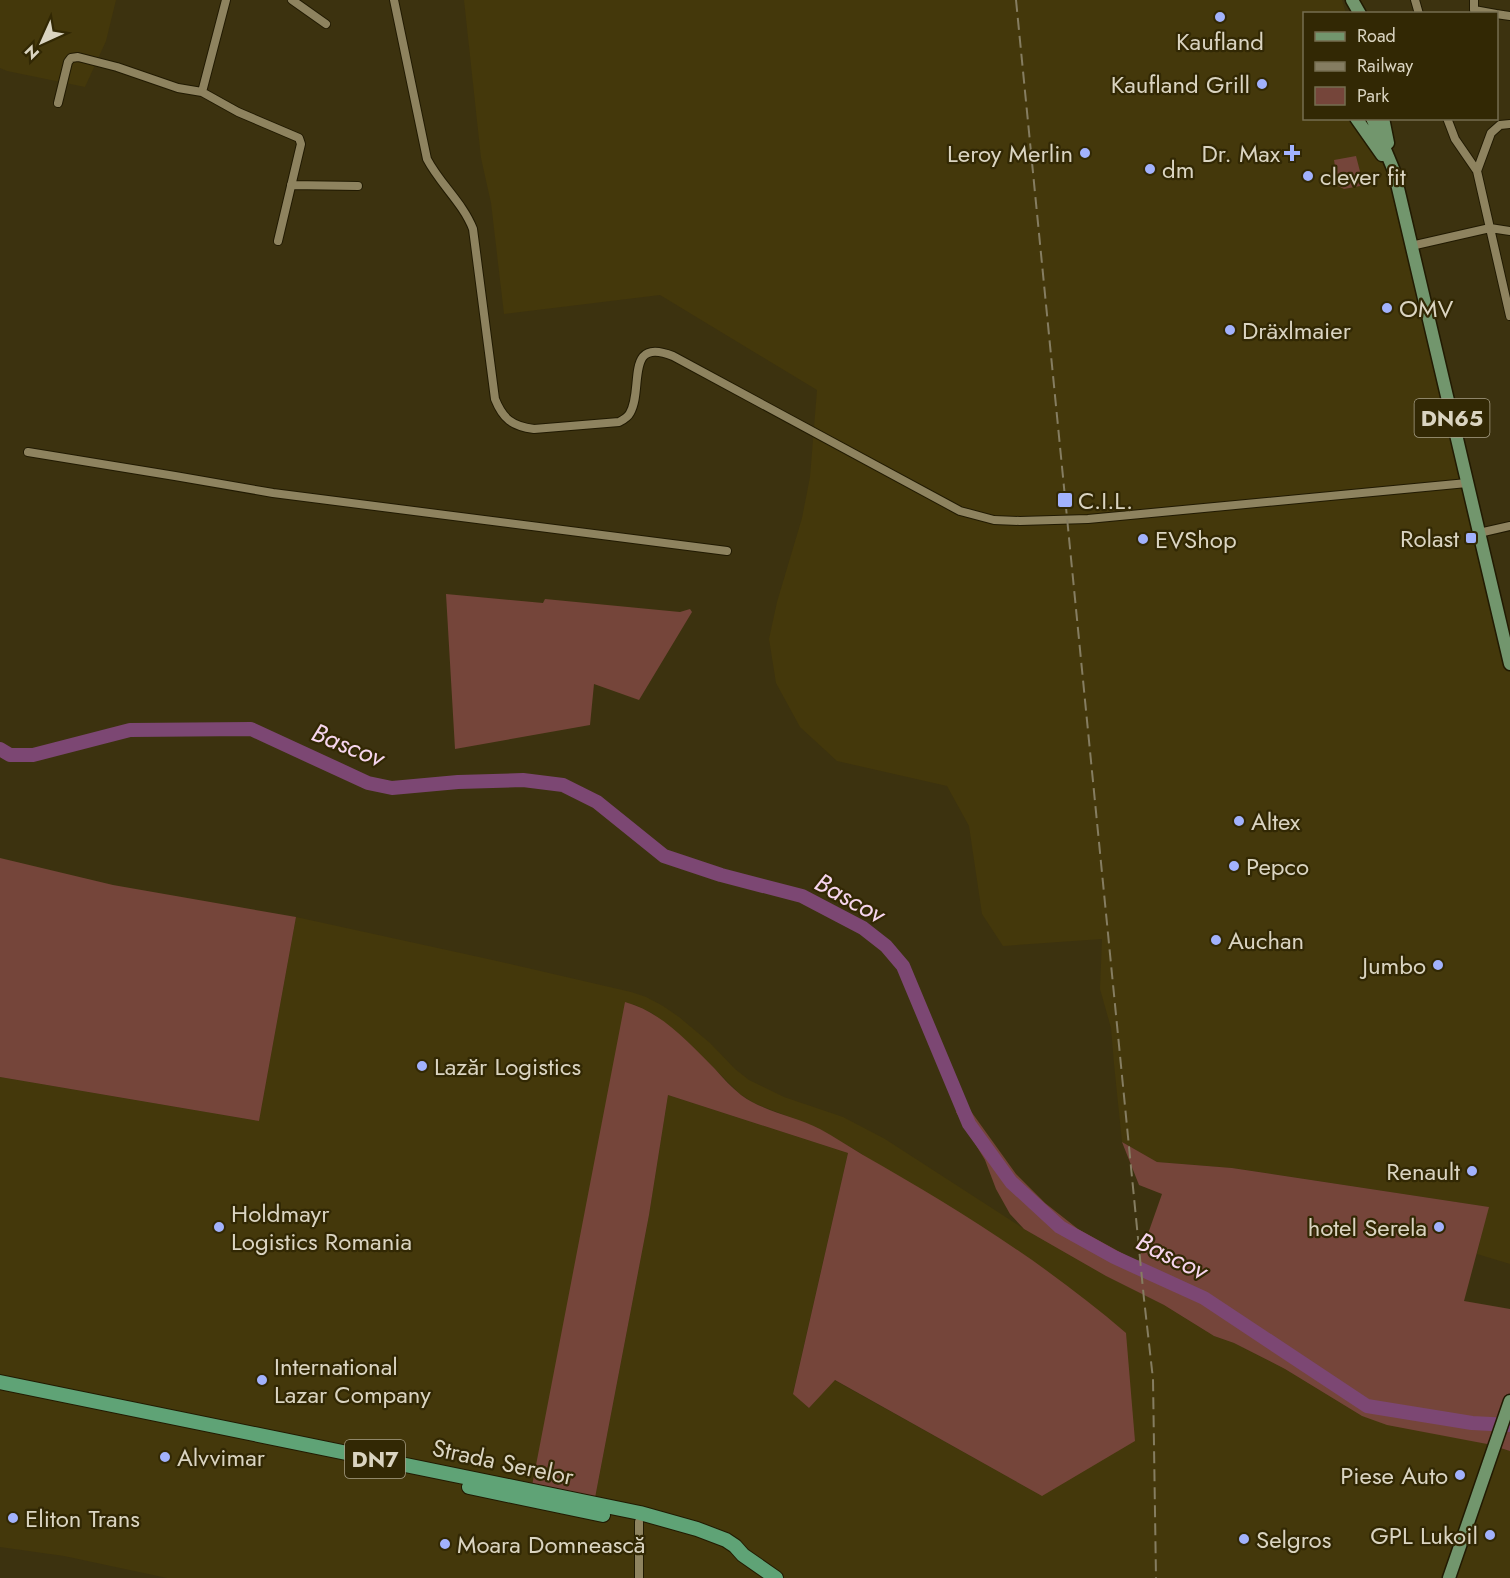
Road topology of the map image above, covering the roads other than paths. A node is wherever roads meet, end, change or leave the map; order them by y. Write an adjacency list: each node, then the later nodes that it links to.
1 (226, 0): 7 (street)
2 (292, 0): 6 (street)
3 (394, 0): 24 (street)
4 (1474, 0): 5 (street)
5 (1485, 12)
6 (326, 24)
7 (202, 92): 8 (street); 16 (street)
8 (58, 103)
9 (1357, 120): 14 (main road, DN65)
10 (1373, 120): 14 (main road, DN65)
11 (1383, 120): 14 (main road, DN65)
12 (1448, 120): 15 (street)
13 (1510, 124): 15 (street)
14 (1394, 171): 21 (main road, DN65)
15 (1477, 171): 18 (street)
16 (291, 185): 17 (street); 20 (street)
17 (358, 186)
18 (1490, 228): 19 (street); 21 (street); 22 (street)
19 (1510, 231)
20 (278, 241)
21 (1411, 246): 24 (main road, DN65)
22 (1510, 316)
23 (28, 452): 27 (street)
24 (1467, 483): 26 (main road, DN65)
25 (1510, 526): 26 (street)
26 (1479, 533): 28 (main road, DN65)
27 (727, 551)
28 (1510, 664)
29 (0, 1382): 33 (highway, Strada Serelor / DN7)
30 (0, 1391): 32 (highway, Strada Serelor / DN7)
31 (1510, 1401): 36 (main road)
32 (639, 1522): 33 (highway, Strada Serelor / DN7); 34 (street)
33 (743, 1555): 35 (highway, Strada Serelor / DN7)
34 (639, 1578)
35 (776, 1578)
36 (1449, 1578)

